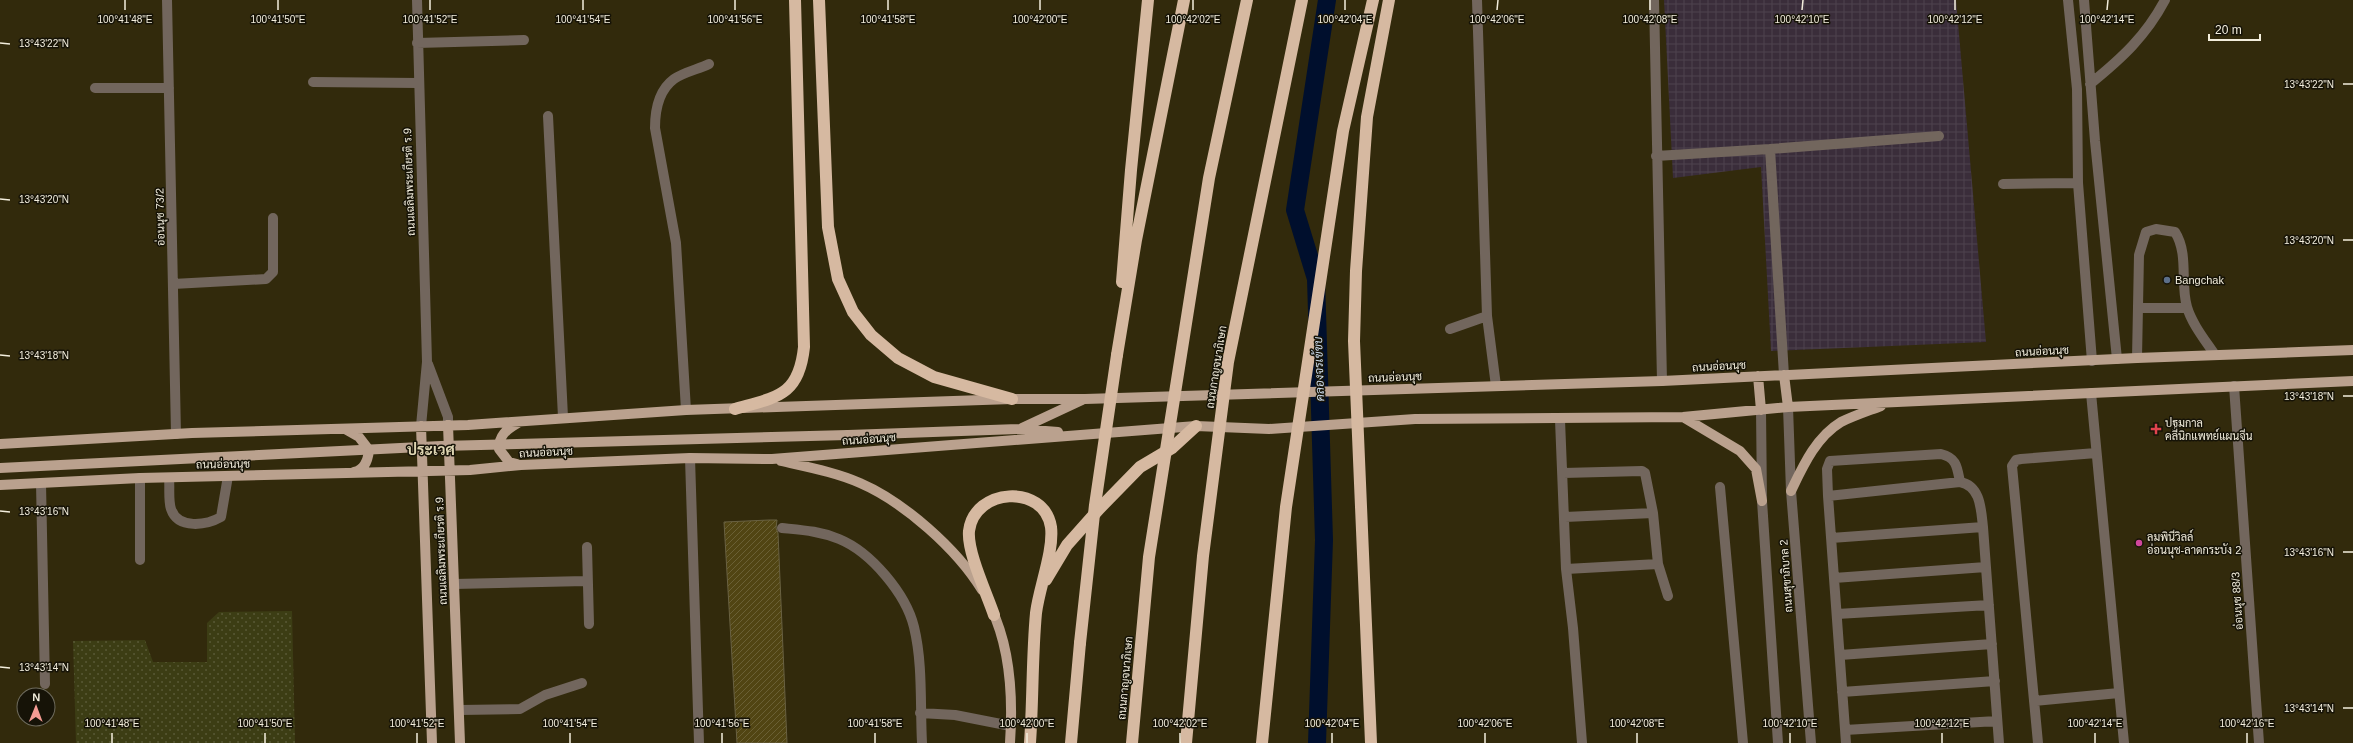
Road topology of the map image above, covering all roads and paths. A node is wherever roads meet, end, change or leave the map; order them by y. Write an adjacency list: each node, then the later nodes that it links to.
1 (167, 0): 23 (street, อ่อนนุช 73/2)
2 (417, 0): 17 (street, ถนนเฉลิมพระเกียรติ ร.9)
3 (796, 0): 54 (highway)
4 (819, 0): 50 (highway)
5 (1148, 0): 37 (highway)
6 (1184, 0): 37 (highway)
7 (1247, 0): 127 (highway, ถนนกาญจนาภิเษก, bridge)
8 (1302, 0): 128 (highway, ถนนกาญจนาภิเษก, bridge)
9 (1373, 0): 129 (highway, bridge)
10 (1389, 0): 130 (highway, bridge)
11 (1476, 0): 34 (street)
12 (1654, 0): 27 (street)
13 (2068, 0): 28 (street)
14 (2084, 0): 21 (street)
15 (2165, 0): 21 (street)
16 (524, 40): 17 (street)
17 (417, 43): 20 (street, ถนนเฉลิมพระเกียรติ ร.9)
18 (709, 64): 55 (street)
19 (313, 82): 20 (street)
20 (418, 84): 42 (street, ถนนเฉลิมพระเกียรติ ร.9)
21 (2090, 84): 40 (street)
22 (96, 88): 23 (street)
23 (169, 88): 31 (street, อ่อนนุช 73/2)
24 (548, 116): 57 (street)
25 (1939, 136): 26 (street)
26 (1770, 149): 27 (street); 43 (street)
27 (1656, 156): 45 (street)
28 (2078, 183): 29 (street); 41 (street)
29 (2003, 184)
30 (273, 218): 31 (street)
31 (173, 284): 66 (street, อ่อนนุช 73/2)
32 (2138, 308): 33 (street); 33 (street); 39 (street)
33 (2187, 308): 38 (street)
34 (1487, 316): 35 (street); 47 (street)
35 (1450, 329)
36 (2353, 350): 38 (main road, ถนนอ่อนนุช)
37 (1117, 355): 126 (highway, bridge)
38 (2215, 355): 39 (main road, ถนนอ่อนนุช)
39 (2137, 358): 40 (main road, ถนนอ่อนนุช)
40 (2116, 359): 41 (main road, ถนนอ่อนนุช)
41 (2092, 361): 43 (main road, ถนนอ่อนนุช)
42 (427, 362): 61 (street, ถนนเฉลิมพระเกียรติ ร.9); 62 (street, ถนนเฉลิมพระเกียรติ ร.9)
43 (1784, 375): 44 (main road, ถนนอ่อนนุช); 53 (main road)
44 (1758, 376): 45 (main road, ถนนอ่อนนุช); 56 (main road)
45 (1662, 381): 47 (main road, ถนนอ่อนนุช)
46 (2353, 381): 48 (main road, ถนนอ่อนนุช)
47 (1496, 386): 51 (main road, ถนนอ่อนนุช, bridge)
48 (2234, 386): 49 (main road, ถนนอ่อนนุช); 139 (street, อ่อนนุช 88/3)
49 (2092, 393): 52 (main road, ถนนอ่อนนุช); 69 (street)
50 (1012, 399): 51 (main road, ถนนอ่อนนุช); 54 (main road, ถนนอ่อนนุช)
51 (1085, 399): 65 (main road, ถนนอ่อนนุช)
52 (1888, 403): 53 (main road, ถนนอ่อนนุช); 85 (main road)
53 (1788, 407): 56 (main road, ถนนอ่อนนุช); 85 (street, ถนนสุขาภิบาล 2)
54 (735, 409): 55 (main road, ถนนอ่อนนุช)
55 (686, 410): 57 (main road, ถนนอ่อนนุช)
56 (1761, 410): 58 (main road, ถนนอ่อนนุช); 87 (street, ถนนสุขาภิบาล 2)
57 (563, 417): 60 (main road, ถนนอ่อนนุช)
58 (1683, 417): 59 (main road, ถนนอ่อนนุช); 87 (main road)
59 (1560, 420): 63 (main road, ถนนอ่อนนุช, bridge); 77 (street)
60 (522, 421): 61 (main road, ถนนอ่อนนุช); 72 (main road)
61 (448, 425): 62 (main road, ถนนอ่อนนุช); 74 (main road, ถนนเฉลิมพระเกียรติ ร.9)
62 (421, 426): 64 (main road, ถนนอ่อนนุช); 75 (main road, ถนนเฉลิมพระเกียรติ ร.9)
63 (1196, 426): 67 (main road, ถนนอ่อนนุช); 101 (highway)
64 (345, 429): 66 (main road, ถนนอ่อนนุช); 76 (main road)
65 (1020, 429): 67 (main road, ถนนอ่อนนุช); 73 (main road, ถนนอ่อนนุช, bridge)
66 (176, 434): 68 (main road, ถนนอ่อนนุช)
67 (1092, 434): 71 (main road, ถนนอ่อนนุช)
68 (0, 444)
69 (2096, 453): 113 (street); 114 (street)
70 (690, 458): 71 (main road, ถนนอ่อนนุช); 72 (main road, ถนนอ่อนนุช); 122 (street)
71 (772, 459): 105 (main road)
72 (521, 465): 74 (main road, ถนนอ่อนนุช)
73 (0, 468)
74 (450, 470): 75 (main road, ถนนอ่อนนุช); 100 (main road, ถนนเฉลิมพระเกียรติ ร.9)
75 (422, 471): 76 (main road, ถนนอ่อนนุช); 120 (main road, ถนนเฉลิมพระเกียรติ ร.9)
76 (347, 473): 78 (main road, ถนนอ่อนนุช)
77 (1563, 473): 88 (street); 89 (street)
78 (228, 476): 80 (main road, ถนนอ่อนนุช); 80 (street)
79 (140, 478): 80 (main road, ถนนอ่อนนุช); 82 (main road, ถนนอ่อนนุช); 94 (street)
80 (169, 478)
81 (1960, 482): 86 (street); 86 (street); 90 (street)
82 (41, 483): 83 (main road, ถนนอ่อนนุช); 111 (street)
83 (0, 485)
84 (1720, 488): 132 (street)
85 (1791, 491): 134 (street, ถนนสุขาภิบาล 2)
86 (1828, 496): 92 (street)
87 (1762, 501): 133 (street, ถนนสุขาภิบาล 2)
88 (1653, 513): 89 (street); 95 (street)
89 (1565, 517): 97 (street)
90 (1983, 527): 92 (street); 96 (street)
91 (782, 528): 116 (street)
92 (1831, 538): 98 (street)
93 (587, 547): 99 (street)
94 (140, 560)
95 (1658, 564): 97 (street); 102 (street)
96 (1986, 566): 98 (street); 103 (street)
97 (1566, 569): 131 (street)
98 (1834, 578): 104 (street)
99 (586, 581): 100 (street); 106 (street)
100 (454, 584): 115 (main road, ถนนเฉลิมพระเกียรติ ร.9)
101 (1041, 588): 105 (highway); 125 (highway)
102 (1668, 596)
103 (1989, 605): 104 (street); 107 (street)
104 (1837, 614): 108 (street)
105 (994, 615): 118 (main road)
106 (589, 624)
107 (1992, 644): 108 (street); 109 (street)
108 (1840, 655): 112 (street)
109 (1994, 681): 112 (street); 117 (street)
110 (582, 683): 115 (street)
111 (45, 684)
112 (1842, 692): 119 (street)
113 (2119, 693): 114 (street); 138 (street)
114 (2034, 701): 137 (street)
115 (460, 710): 121 (main road, ถนนเฉลิมพระเกียรติ ร.9)
116 (920, 713): 118 (street); 123 (street)
117 (1997, 721): 119 (street); 136 (street)
118 (1011, 726): 124 (main road)
119 (1845, 730): 135 (street)
120 (432, 743)
121 (460, 743)
122 (699, 743)
123 (922, 743)
124 (1010, 743)
125 (1030, 743)
126 (1071, 743)
127 (1132, 743)
128 (1186, 743)
129 (1262, 743)
130 (1371, 743)
131 (1582, 743)
132 (1743, 743)
133 (1778, 743)
134 (1811, 743)
135 (1846, 743)
136 (1999, 743)
137 (2038, 743)
138 (2124, 743)
139 (2260, 743)

